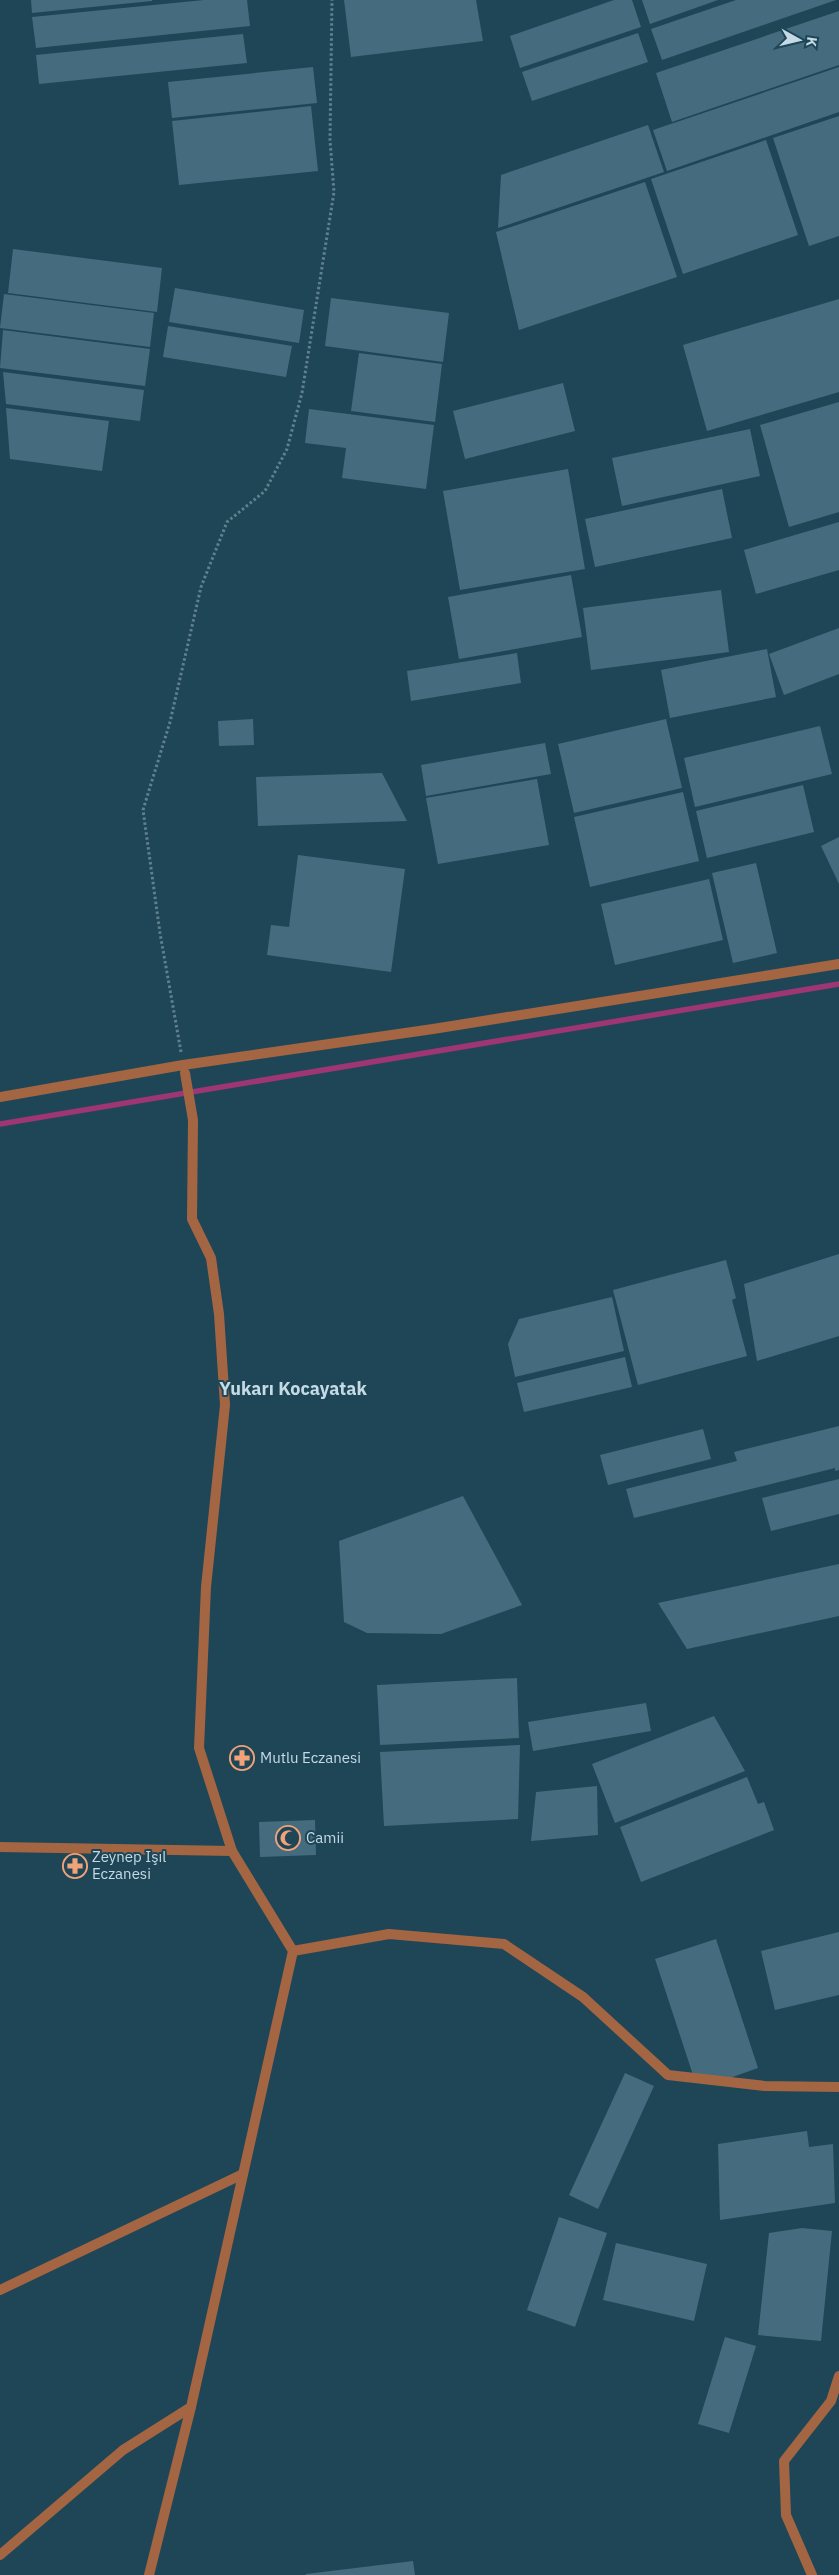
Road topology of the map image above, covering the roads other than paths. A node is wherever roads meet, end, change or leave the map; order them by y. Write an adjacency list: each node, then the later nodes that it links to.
1 (839, 964): 2 (street)
2 (184, 1069): 3 (street); 5 (street)
3 (0, 1097)
4 (0, 1847): 5 (street)
5 (232, 1851): 6 (street)
6 (293, 1951): 7 (street); 8 (street)
7 (839, 2087)
8 (243, 2174): 9 (street); 11 (street)
9 (0, 2290)
10 (839, 2376): 14 (street)
11 (191, 2407): 12 (street); 13 (street)
12 (0, 2555)
13 (149, 2575)
14 (812, 2575)

